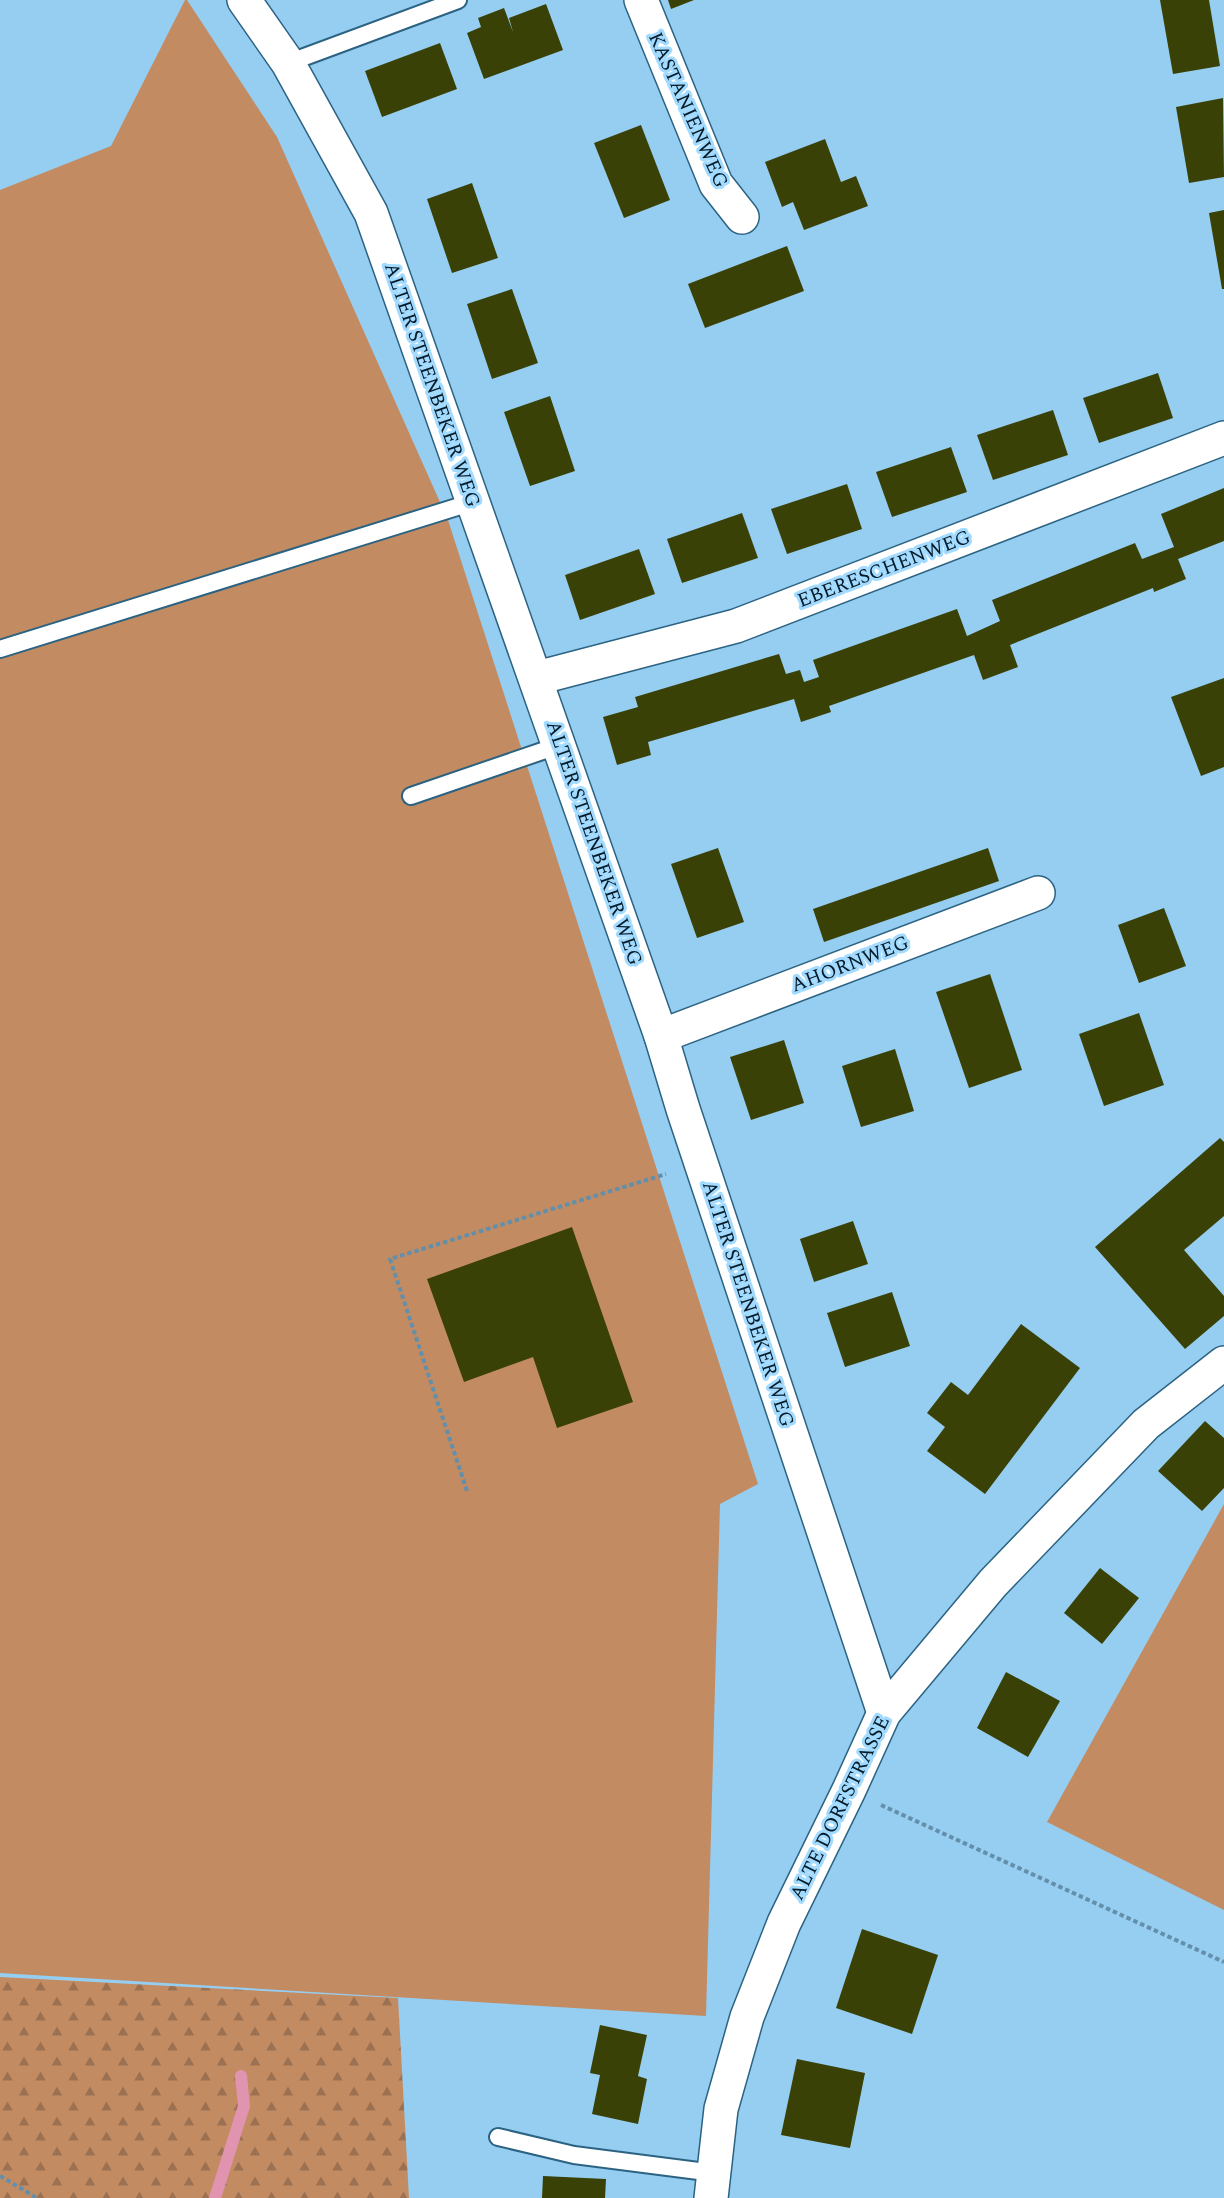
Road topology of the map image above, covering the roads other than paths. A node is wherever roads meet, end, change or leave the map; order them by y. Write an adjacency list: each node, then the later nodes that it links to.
1 (244, 0): 4 (street, ALTER STEENBEKER WEG)
2 (458, 0): 4 (lane)
3 (641, 0): 5 (street, KASTANIENWEG)
4 (288, 63): 7 (street, ALTER STEENBEKER WEG)
5 (742, 217)
6 (1224, 438): 9 (street, EBERESCHENWEG)
7 (473, 502): 8 (lane); 9 (street, ALTER STEENBEKER WEG)
8 (0, 649)
9 (537, 678): 10 (street, ALTER STEENBEKER WEG)
10 (560, 745): 11 (lane); 13 (street, ALTER STEENBEKER WEG)
11 (411, 796)
12 (1038, 892): 13 (street, AHORNWEG)
13 (661, 1036): 15 (street, ALTER STEENBEKER WEG)
14 (1224, 1363): 15 (street, ALTE DORFSTRASSE)
15 (884, 1713): 17 (street, ALTE DORFSTRASSE)
16 (498, 2137): 17 (lane)
17 (712, 2186)

